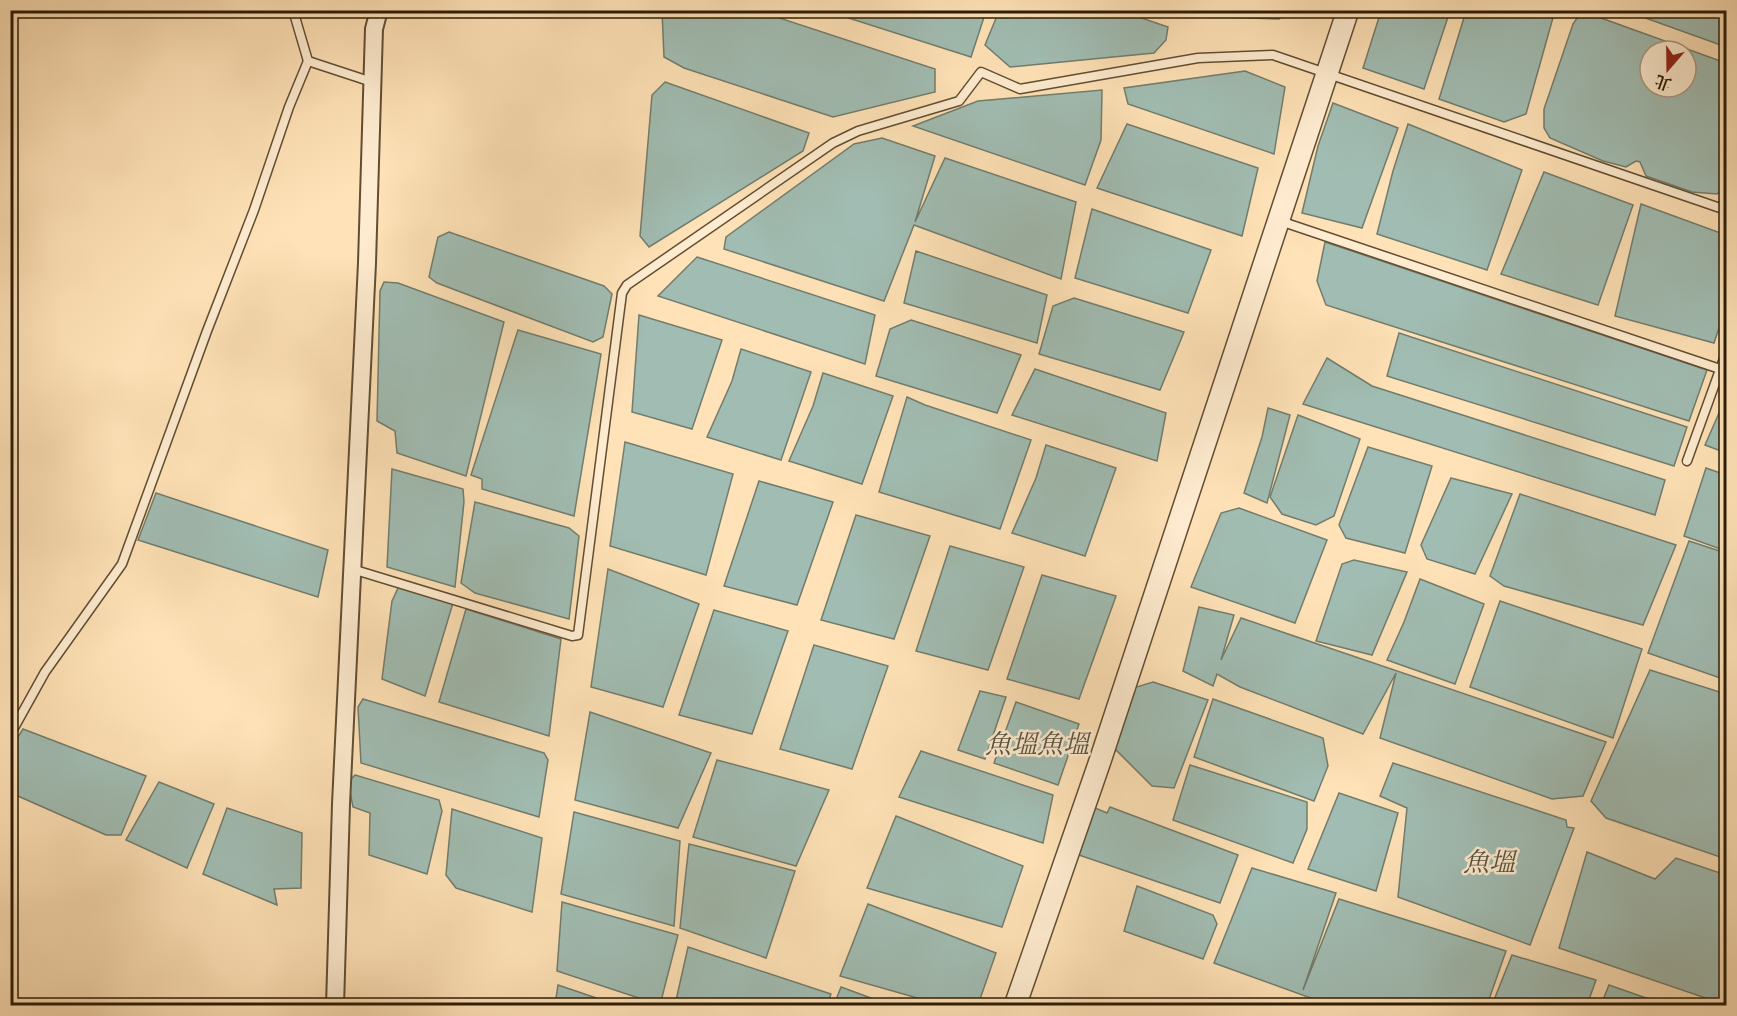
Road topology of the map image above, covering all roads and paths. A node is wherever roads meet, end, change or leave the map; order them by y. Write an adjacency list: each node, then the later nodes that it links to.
1 (292, 10): 4 (lane)
2 (379, 10): 6 (street)
3 (1347, 10): 5 (street)
4 (308, 62): 6 (lane); 13 (lane)
5 (1326, 74): 7 (lane); 8 (street); 12 (lane)
6 (372, 82): 12 (street)
7 (1726, 210)
8 (1278, 221): 10 (lane); 15 (street)
9 (1726, 353): 10 (lane)
10 (1720, 369): 11 (lane)
11 (1688, 461)
12 (352, 569): 14 (street)
13 (10, 735)
14 (335, 1005)
15 (1016, 1005)

